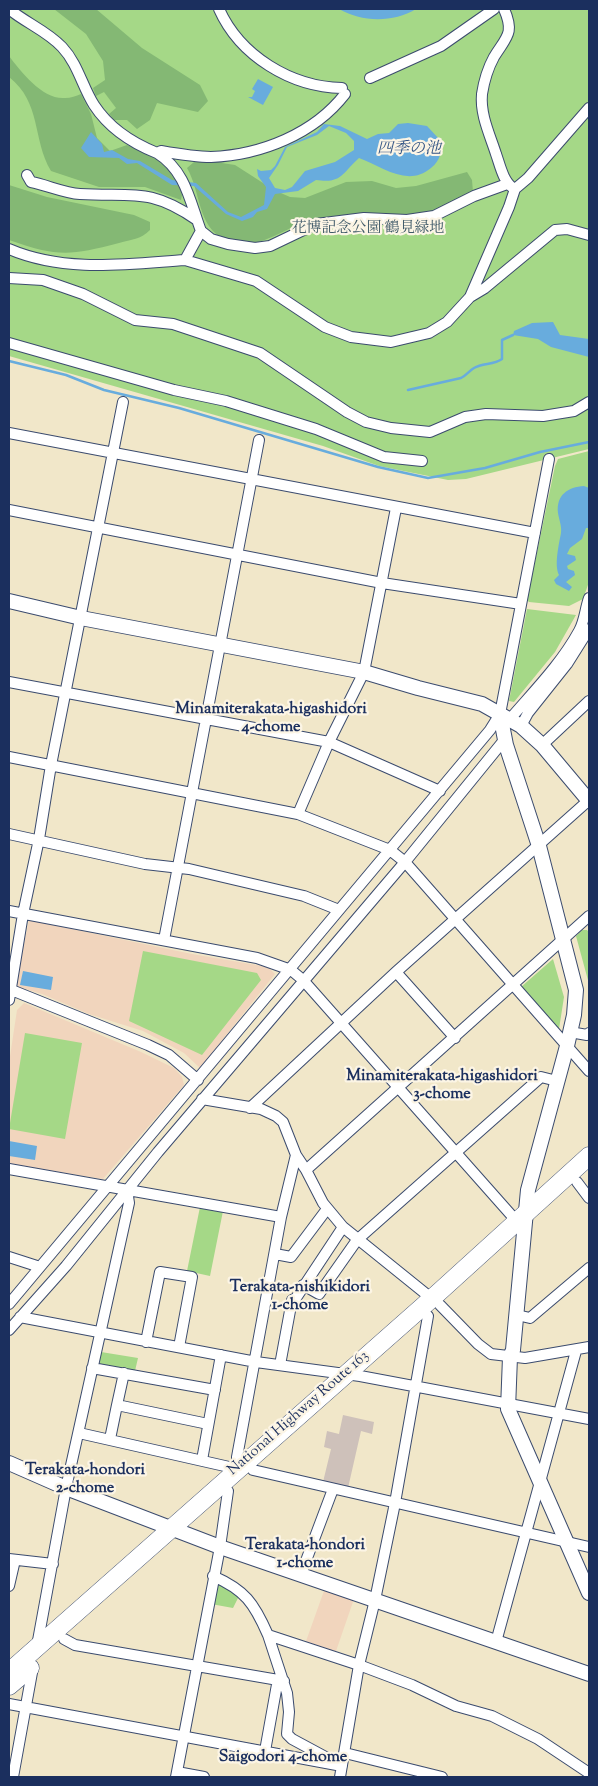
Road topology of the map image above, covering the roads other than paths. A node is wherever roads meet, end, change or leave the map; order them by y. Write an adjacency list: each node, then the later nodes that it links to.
1 (10, 9): 7 (street)
2 (219, 9): 7 (street)
3 (494, 9): 5 (street)
4 (504, 9): 9 (street)
5 (370, 78)
6 (589, 108): 9 (street)
7 (157, 153): 10 (street)
8 (27, 175): 10 (street)
9 (511, 186): 11 (street); 16 (street)
10 (197, 220): 11 (street)
11 (201, 231): 14 (street)
12 (589, 235): 16 (street)
13 (9, 249): 14 (street)
14 (186, 260): 16 (street)
15 (9, 278): 19 (street)
16 (470, 297)
17 (9, 342): 24 (street)
18 (123, 402): 22 (street)
19 (589, 402)
20 (9, 434): 22 (street)
21 (259, 440): 25 (street)
22 (113, 454): 25 (street); 28 (street)
23 (549, 460): 29 (street)
24 (422, 461)
25 (253, 480): 26 (street); 30 (street)
26 (396, 508): 29 (street); 31 (street)
27 (9, 510): 28 (street)
28 (98, 528): 30 (street); 35 (street)
29 (535, 533): 34 (street)
30 (239, 555): 31 (street); 37 (street)
31 (382, 583): 34 (street); 38 (street)
32 (589, 598): 43 (street)
33 (9, 601): 35 (street)
34 (521, 604): 43 (street)
35 (81, 618): 37 (street); 40 (street)
36 (589, 629): 43 (street)
37 (222, 643): 38 (street); 42 (street)
38 (364, 672): 43 (street); 45 (street)
39 (9, 682): 40 (street)
40 (67, 693): 42 (street); 48 (street)
41 (589, 701): 46 (street)
42 (205, 719): 45 (street); 50 (street)
43 (511, 720): 44 (street); 46 (street); 49 (street)
44 (504, 739): 55 (street); 57 (street)
45 (329, 742): 49 (street); 52 (street)
46 (542, 745): 51 (street)
47 (9, 757): 48 (street)
48 (51, 765): 50 (street); 54 (street)
49 (440, 791): 56 (street)
50 (191, 792): 52 (street); 58 (street)
51 (589, 800): 55 (street)
52 (298, 814): 56 (street)
53 (9, 834): 54 (street)
54 (39, 839): 58 (street); 61 (street)
55 (539, 846): 62 (street); 64 (street)
56 (390, 850): 57 (street); 59 (street)
57 (405, 862): 62 (street); 68 (street)
58 (178, 867): 59 (street); 65 (street)
59 (339, 910): 66 (street)
60 (9, 911): 61 (street)
61 (23, 914): 65 (street); 70 (street)
62 (456, 920): 67 (street); 69 (street)
63 (588, 920): 64 (street)
64 (564, 938): 69 (street); 72 (street)
65 (164, 940): 66 (street)
66 (290, 970): 68 (street); 77 (street)
67 (396, 972): 71 (street); 74 (street)
68 (303, 980): 71 (street); 80 (street)
69 (513, 986): 74 (street); 75 (street)
70 (9, 993): 77 (street)
71 (342, 1023): 79 (street); 81 (street)
72 (570, 1032): 73 (street); 75 (street)
73 (589, 1033)
74 (455, 1038): 79 (street)
75 (567, 1046): 76 (street); 78 (street)
76 (589, 1071)
77 (198, 1080): 88 (street)
78 (557, 1081): 82 (street); 93 (street)
79 (399, 1088): 82 (street); 86 (street)
80 (202, 1099): 81 (street); 89 (street)
81 (250, 1108): 83 (street)
82 (455, 1152): 93 (street); 95 (street)
83 (296, 1155): 86 (street); 92 (street)
84 (589, 1156): 93 (highway, National Highway Route 163)
85 (9, 1169): 88 (street)
86 (306, 1170): 91 (street)
87 (583, 1177): 90 (street); 93 (highway, National Highway Route 163)
88 (106, 1186): 89 (street); 98 (street)
89 (127, 1190): 92 (street); 104 (street); 106 (street)
90 (589, 1198)
91 (327, 1209): 94 (street); 96 (street)
92 (281, 1217): 96 (street)
93 (522, 1222): 102 (highway, National Highway Route 163); 103 (street)
94 (343, 1227): 95 (street); 100 (street)
95 (357, 1240): 100 (street); 102 (street)
96 (275, 1254): 113 (street)
97 (9, 1257): 98 (street)
98 (40, 1267): 101 (street)
99 (589, 1268): 103 (street)
100 (303, 1285): 114 (street)
101 (9, 1304)
102 (433, 1306): 112 (street); 117 (highway, National Highway Route 163); 118 (street)
103 (517, 1316): 112 (street)
104 (20, 1317): 105 (street); 106 (street)
105 (9, 1330)
106 (100, 1331): 107 (street); 115 (street)
107 (146, 1342): 108 (street); 108 (street)
108 (179, 1347): 111 (street)
109 (589, 1347): 110 (street)
110 (576, 1351): 112 (street); 122 (street)
111 (221, 1355): 113 (street); 119 (street)
112 (510, 1358): 120 (street)
113 (256, 1362): 114 (street); 129 (street)
114 (280, 1365): 117 (street)
115 (92, 1368): 116 (street); 125 (street)
116 (124, 1373): 119 (street); 121 (street)
117 (352, 1375): 118 (street); 129 (highway, National Highway Route 163)
118 (415, 1386): 120 (street); 134 (street)
119 (215, 1390): 124 (street)
120 (507, 1404): 122 (street); 130 (street)
121 (117, 1405): 124 (street); 126 (street)
122 (560, 1414): 123 (street); 130 (street)
123 (589, 1419)
124 (208, 1424): 127 (street)
125 (79, 1433): 126 (street); 131 (street)
126 (110, 1439): 127 (street)
127 (202, 1460): 129 (street)
128 (9, 1463): 131 (street)
129 (245, 1470): 132 (street); 133 (highway, National Highway Route 163); 135 (highway, National Highway Route 163)
130 (540, 1480): 136 (street); 137 (street)
131 (66, 1488): 135 (street); 141 (street)
132 (333, 1489): 134 (street); 142 (street)
133 (228, 1491): 135 (highway, National Highway Route 163); 138 (street)
134 (395, 1503): 136 (street); 146 (street)
135 (177, 1530): 138 (street); 148 (highway, National Highway Route 163); 150 (highway, National Highway Route 163)
136 (525, 1533): 137 (street); 149 (street)
137 (567, 1542): 139 (street); 145 (street)
138 (220, 1547): 142 (street); 143 (street)
139 (589, 1547)
140 (12, 1559): 141 (street); 144 (street)
141 (53, 1564): 150 (street)
142 (301, 1574): 146 (street)
143 (213, 1576): 147 (street); 153 (street)
144 (9, 1586)
145 (589, 1593)
146 (376, 1600): 149 (street); 151 (street)
147 (268, 1635): 151 (street); 156 (street)
148 (64, 1639): 152 (highway, National Highway Route 163); 153 (street)
149 (496, 1642): 155 (street)
150 (36, 1648): 152 (street); 154 (highway, National Highway Route 163)
151 (359, 1665): 162 (street); 164 (street)
152 (33, 1666): 157 (highway, National Highway Route 163); 159 (street)
153 (196, 1667): 156 (street); 160 (street)
154 (9, 1672)
155 (589, 1674)
156 (281, 1680): 161 (street); 163 (street)
157 (9, 1686)
158 (9, 1704): 159 (street)
159 (26, 1708): 160 (street); 166 (street)
160 (184, 1737): 161 (street); 165 (street)
161 (265, 1751): 163 (street)
162 (345, 1753): 163 (street); 169 (street)
163 (342, 1766): 168 (street)
164 (589, 1773)
165 (177, 1775): 167 (street)
166 (14, 1776)
167 (204, 1777)
168 (340, 1777)
169 (442, 1777)

